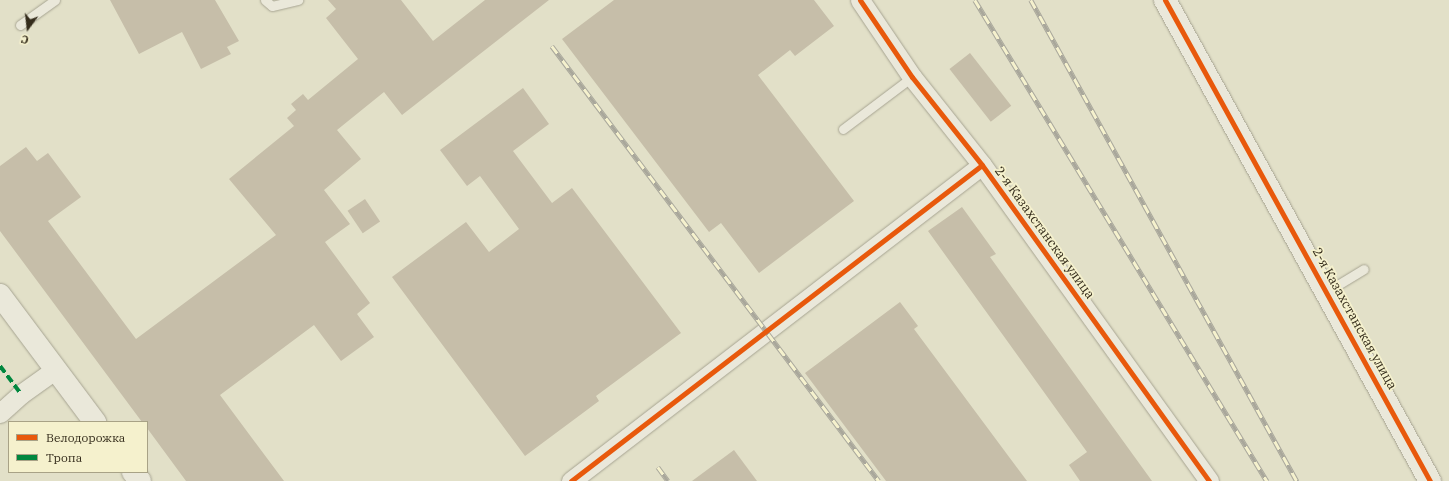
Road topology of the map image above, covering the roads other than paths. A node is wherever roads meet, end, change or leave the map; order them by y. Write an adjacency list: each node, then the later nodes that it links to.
1 (55, 0): 6 (lane)
2 (264, 0): 3 (lane)
3 (298, 0)
4 (860, 0): 7 (street, 2-я Казахстанская улица)
5 (1166, 0): 11 (street, 2-я Казахстанская улица)
6 (20, 25)
7 (912, 77): 8 (lane); 9 (street, 2-я Казахстанская улица)
8 (843, 129)
9 (982, 165): 18 (street); 19 (street, 2-я Казахстанская улица)
10 (1364, 269): 11 (lane)
11 (1326, 292): 20 (street, 2-я Казахстанская улица)
12 (0, 295): 13 (street)
13 (56, 369): 14 (street); 15 (street)
14 (0, 414)
15 (94, 421)
16 (134, 473): 17 (street)
17 (140, 481)
18 (571, 481)
19 (1209, 481)
20 (1430, 481)

